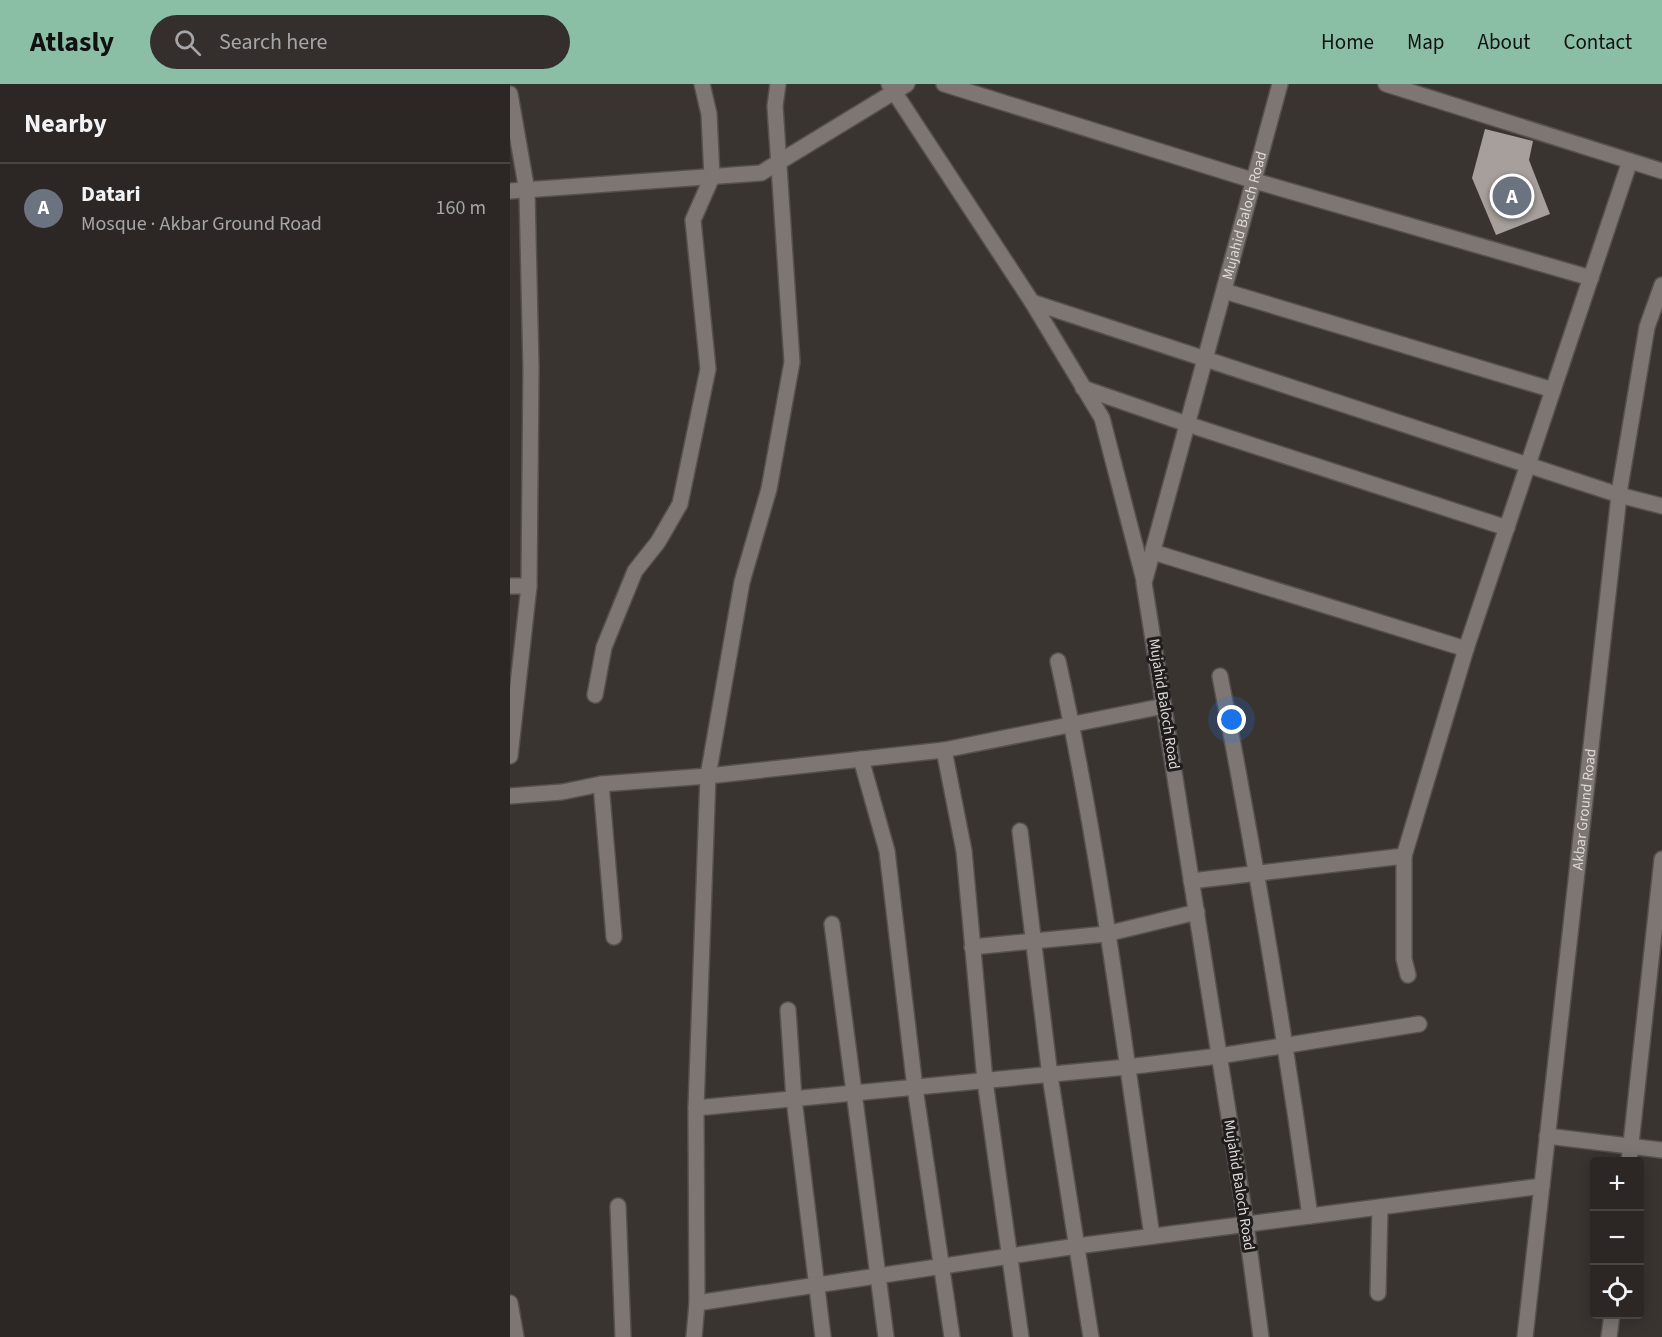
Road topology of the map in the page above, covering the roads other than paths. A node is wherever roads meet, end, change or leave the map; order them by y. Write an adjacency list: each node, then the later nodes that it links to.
1 (702, 84): 11 (street)
2 (778, 84): 9 (street)
3 (944, 84): 12 (street)
4 (1280, 84): 12 (street, Mujahid Baloch Road)
5 (1386, 84): 8 (street)
6 (897, 86): 9 (street); 18 (street)
7 (510, 94): 14 (street)
8 (1630, 161): 10 (street); 15 (street)
9 (779, 164): 11 (street); 40 (street)
10 (1662, 171)
11 (712, 177): 14 (street); 34 (street)
12 (1255, 181): 15 (street); 17 (street, Mujahid Baloch Road)
13 (510, 191): 14 (street)
14 (527, 191): 30 (street)
15 (1591, 278): 21 (street)
16 (1662, 285): 24 (street, Akbar Ground Road)
17 (1224, 291): 19 (street, Mujahid Baloch Road); 21 (street)
18 (1032, 302): 19 (street); 20 (street)
19 (1204, 360): 22 (street, Mujahid Baloch Road); 23 (street)
20 (1083, 388): 22 (street); 28 (street)
21 (1553, 390): 23 (street)
22 (1187, 424): 26 (street); 27 (street, Mujahid Baloch Road)
23 (1528, 465): 24 (street); 26 (street)
24 (1619, 495): 25 (street); 66 (street, Akbar Ground Road)
25 (1662, 506)
26 (1507, 528): 31 (street)
27 (1153, 552): 28 (street, Mujahid Baloch Road); 31 (street)
28 (1144, 583): 35 (street, Mujahid Baloch Road)
29 (510, 586): 30 (street)
30 (529, 586): 38 (street)
31 (1466, 649): 44 (street)
32 (1058, 661): 36 (street)
33 (1220, 676): 46 (street)
34 (596, 694)
35 (1164, 706): 36 (street); 47 (street, Mujahid Baloch Road)
36 (1072, 724): 37 (street); 50 (street)
37 (944, 750): 39 (street); 53 (street)
38 (510, 756)
39 (861, 759): 40 (street); 62 (street)
40 (708, 776): 41 (street); 65 (street)
41 (601, 784): 42 (street); 51 (street)
42 (510, 796)
43 (1020, 831): 52 (street)
44 (1404, 856): 46 (street); 54 (street)
45 (1662, 859): 67 (street)
46 (1258, 873): 47 (street); 57 (street)
47 (1191, 881): 48 (street, Mujahid Baloch Road)
48 (1197, 912): 50 (street); 58 (street, Mujahid Baloch Road)
49 (832, 924): 63 (street)
50 (1106, 934): 52 (street); 59 (street)
51 (614, 938)
52 (1034, 941): 53 (street); 60 (street)
53 (972, 947): 61 (street)
54 (1408, 975)
55 (788, 1010): 64 (street)
56 (1419, 1024): 57 (street)
57 (1286, 1045): 58 (street); 73 (street)
58 (1219, 1056): 59 (street); 74 (street, Mujahid Baloch Road)
59 (1127, 1067): 60 (street); 75 (street)
60 (1050, 1076): 61 (street); 76 (street)
61 (985, 1081): 62 (street); 77 (street)
62 (915, 1088): 63 (street); 78 (street)
63 (854, 1093): 64 (street); 79 (street)
64 (794, 1099): 65 (street); 80 (street)
65 (696, 1108): 83 (street)
66 (1547, 1136): 67 (street); 70 (street, Akbar Ground Road)
67 (1630, 1146): 68 (street); 69 (street)
68 (1662, 1150)
69 (1629, 1157)
70 (1542, 1186): 72 (street); 94 (street, Akbar Ground Road)
71 (618, 1206): 86 (street)
72 (1380, 1207): 73 (street); 81 (street)
73 (1310, 1216): 74 (street)
74 (1246, 1224): 75 (street); 93 (street, Mujahid Baloch Road)
75 (1152, 1236): 76 (street)
76 (1077, 1246): 77 (street); 92 (street)
77 (1009, 1257): 78 (street); 91 (street)
78 (942, 1267): 79 (street); 90 (street)
79 (878, 1276): 80 (street); 89 (street)
80 (819, 1285): 83 (street); 88 (street)
81 (1378, 1293)
82 (510, 1303): 85 (street)
83 (697, 1303): 87 (street)
84 (1611, 1319): 95 (street)
85 (514, 1335)
86 (623, 1337)
87 (694, 1337)
88 (823, 1337)
89 (886, 1337)
90 (952, 1337)
91 (1021, 1337)
92 (1091, 1337)
93 (1261, 1337)
94 (1525, 1337)
95 (1609, 1337)

